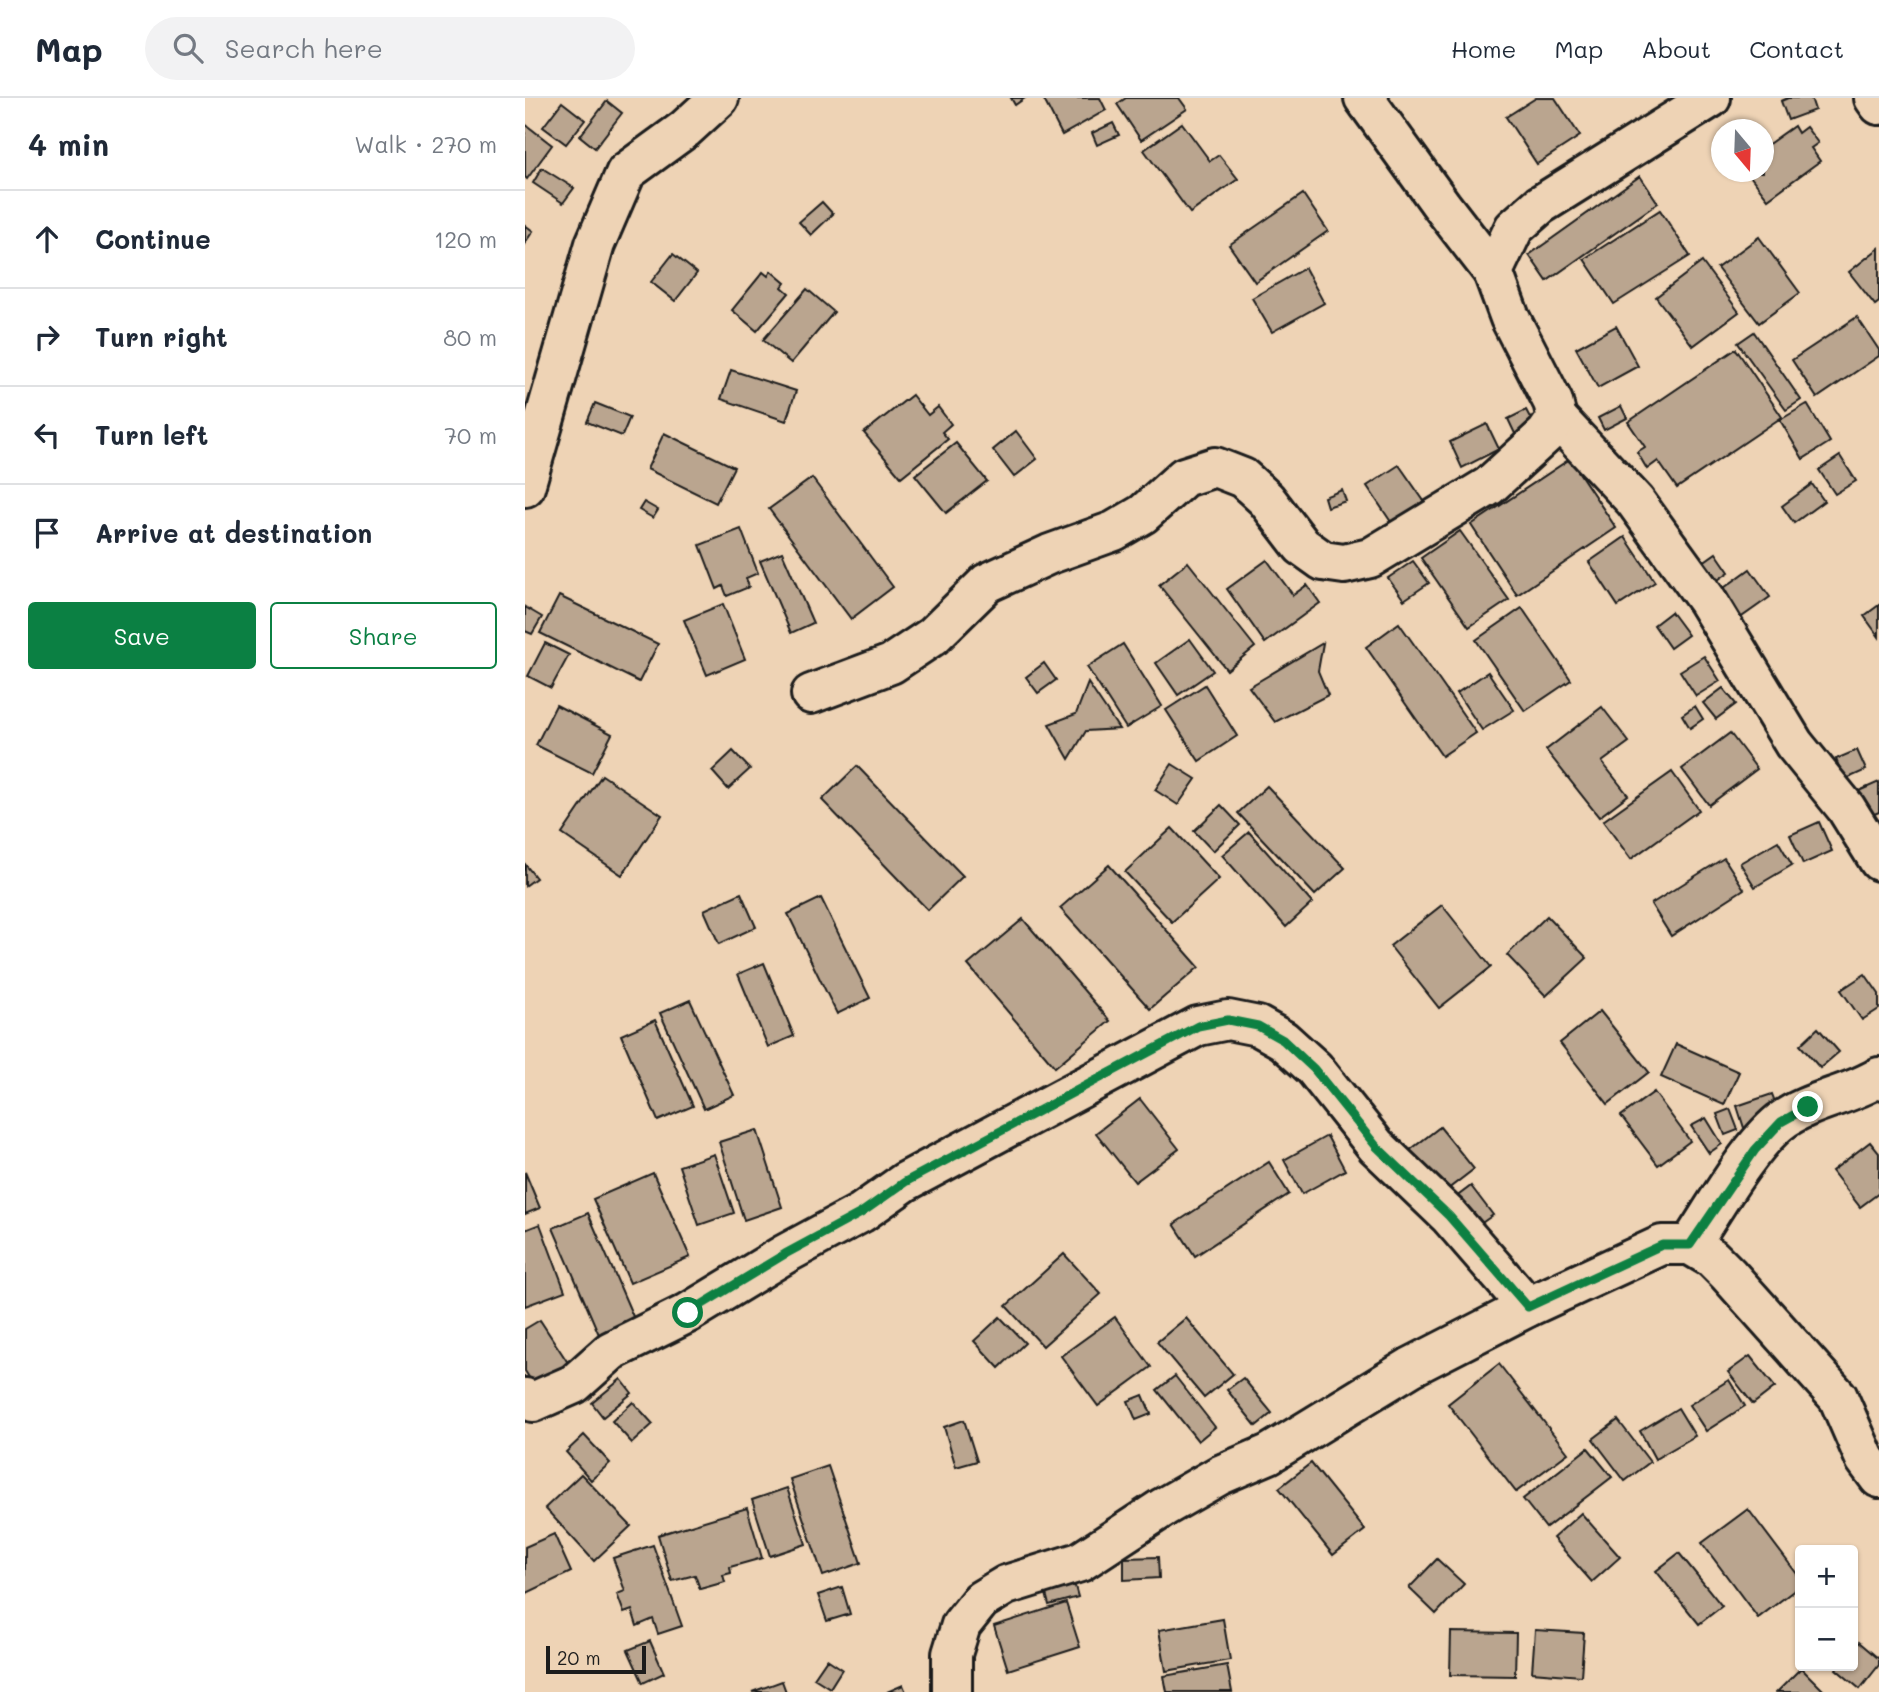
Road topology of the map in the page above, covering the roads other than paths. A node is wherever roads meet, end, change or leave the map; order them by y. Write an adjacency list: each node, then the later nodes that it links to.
1 (719, 98): 8 (street)
2 (1364, 98): 6 (street)
3 (1711, 98): 6 (street)
4 (1874, 98): 5 (street)
5 (1879, 105)
6 (1493, 272): 7 (street)
7 (1557, 418): 9 (street); 10 (street)
8 (525, 487)
9 (811, 694)
10 (1879, 861)
11 (1879, 1077): 12 (street)
12 (1690, 1245): 13 (street); 15 (street)
13 (1528, 1307): 14 (street); 16 (street)
14 (525, 1398)
15 (1879, 1478)
16 (952, 1692)

